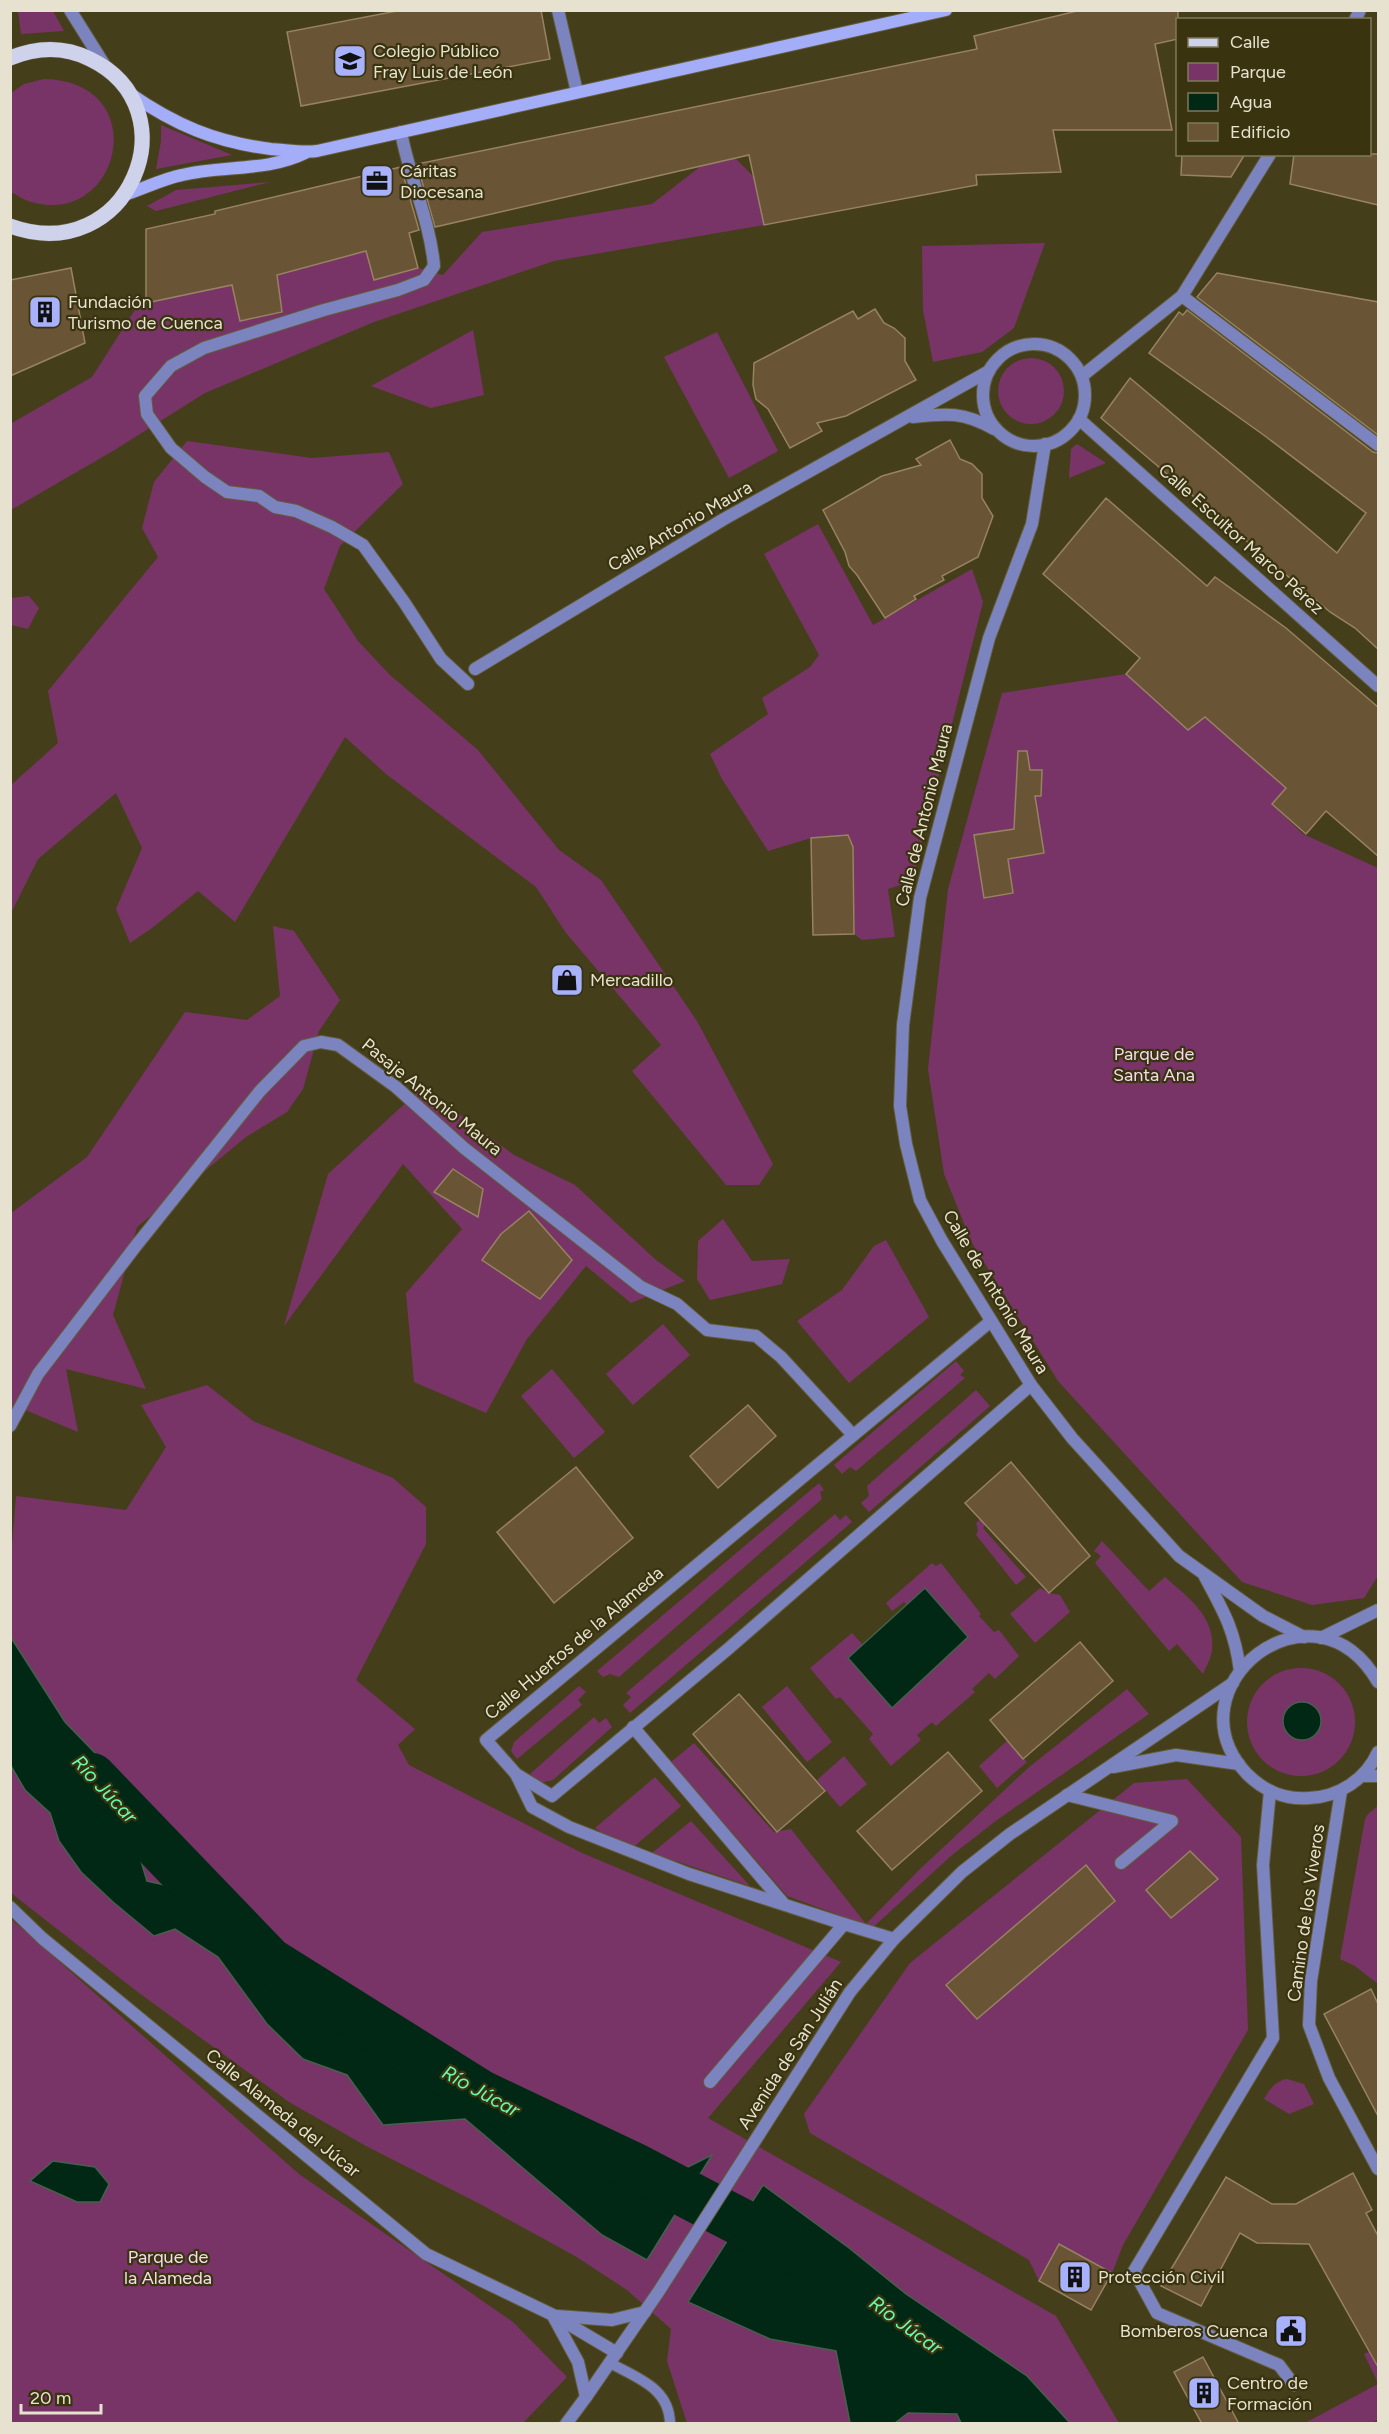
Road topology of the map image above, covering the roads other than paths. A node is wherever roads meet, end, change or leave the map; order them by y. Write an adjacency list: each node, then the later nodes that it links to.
1 (70, 10): 5 (street)
2 (558, 10): 7 (street)
3 (946, 10): 7 (main road)
4 (10, 58): 5 (main road)
5 (107, 69): 6 (main road)
6 (128, 93): 9 (main road); 11 (main road)
7 (577, 93): 8 (main road)
8 (400, 132): 9 (main road); 22 (street)
9 (305, 152): 11 (main road)
10 (1269, 156): 13 (street)
11 (124, 195): 12 (main road)
12 (10, 226)
13 (1182, 296): 15 (street); 20 (street)
14 (989, 372): 15 (street); 16 (street, Calle Antonio Maura); 18 (street)
15 (1082, 376): 17 (street)
16 (906, 418): 18 (street, Calle Antonio Maura); 21 (street, Calle Antonio Maura)
17 (1079, 419): 19 (street); 23 (street, Calle Escultor Marco Pérez)
18 (999, 432): 19 (street)
19 (1045, 444): 24 (street, Calle de Antonio Maura)
20 (1378, 444)
21 (475, 669)
22 (468, 684)
23 (1378, 686)
24 (991, 1322): 25 (street, Calle de Antonio Maura); 27 (street, Calle Huertos de la Alameda)
25 (1031, 1386): 28 (street, Calle de Antonio Maura); 35 (street, Calle Huertos de la Alameda)
26 (10, 1426): 27 (street, Pasaje Antonio Maura)
27 (853, 1435): 39 (street, Calle Huertos de la Alameda)
28 (1203, 1574): 30 (street, Calle de Antonio Maura); 32 (street, Calle de Antonio Maura)
29 (1378, 1610): 31 (street)
30 (1304, 1637): 31 (street); 32 (street)
31 (1321, 1638): 33 (street)
32 (1240, 1671): 34 (street)
33 (1378, 1682)
34 (1233, 1683): 37 (street); 38 (street, Avenida de San Julián)
35 (633, 1727): 39 (street, Calle Huertos de la Alameda); 46 (street)
36 (1378, 1752): 40 (street)
37 (1239, 1764): 38 (street, Avenida de San Julián); 42 (street)
38 (1111, 1767): 44 (street, Avenida de San Julián)
39 (516, 1774): 46 (street)
40 (1362, 1776): 41 (street); 43 (street)
41 (1378, 1776)
42 (1270, 1791): 43 (street); 55 (street)
43 (1341, 1791): 51 (street, Camino de los Viveros)
44 (1067, 1795): 45 (street); 49 (street, Avenida de San Julián)
45 (1121, 1863)
46 (784, 1904): 48 (street)
47 (10, 1907): 53 (street, Calle Alameda del Júcar)
48 (844, 1924): 49 (street); 50 (street)
49 (894, 1939): 52 (street, Avenida de San Julián)
50 (710, 2082)
51 (1378, 2169)
52 (645, 2312): 53 (street, Calle Alameda del Júcar); 54 (street, Avenida de San Julián)
53 (553, 2315): 54 (street, Calle Alameda del Júcar); 56 (street)
54 (614, 2358): 56 (street, Avenida de San Julián); 58 (lane)
55 (1294, 2385)
56 (586, 2397): 57 (street, Avenida de San Julián)
57 (566, 2424)
58 (670, 2424)

